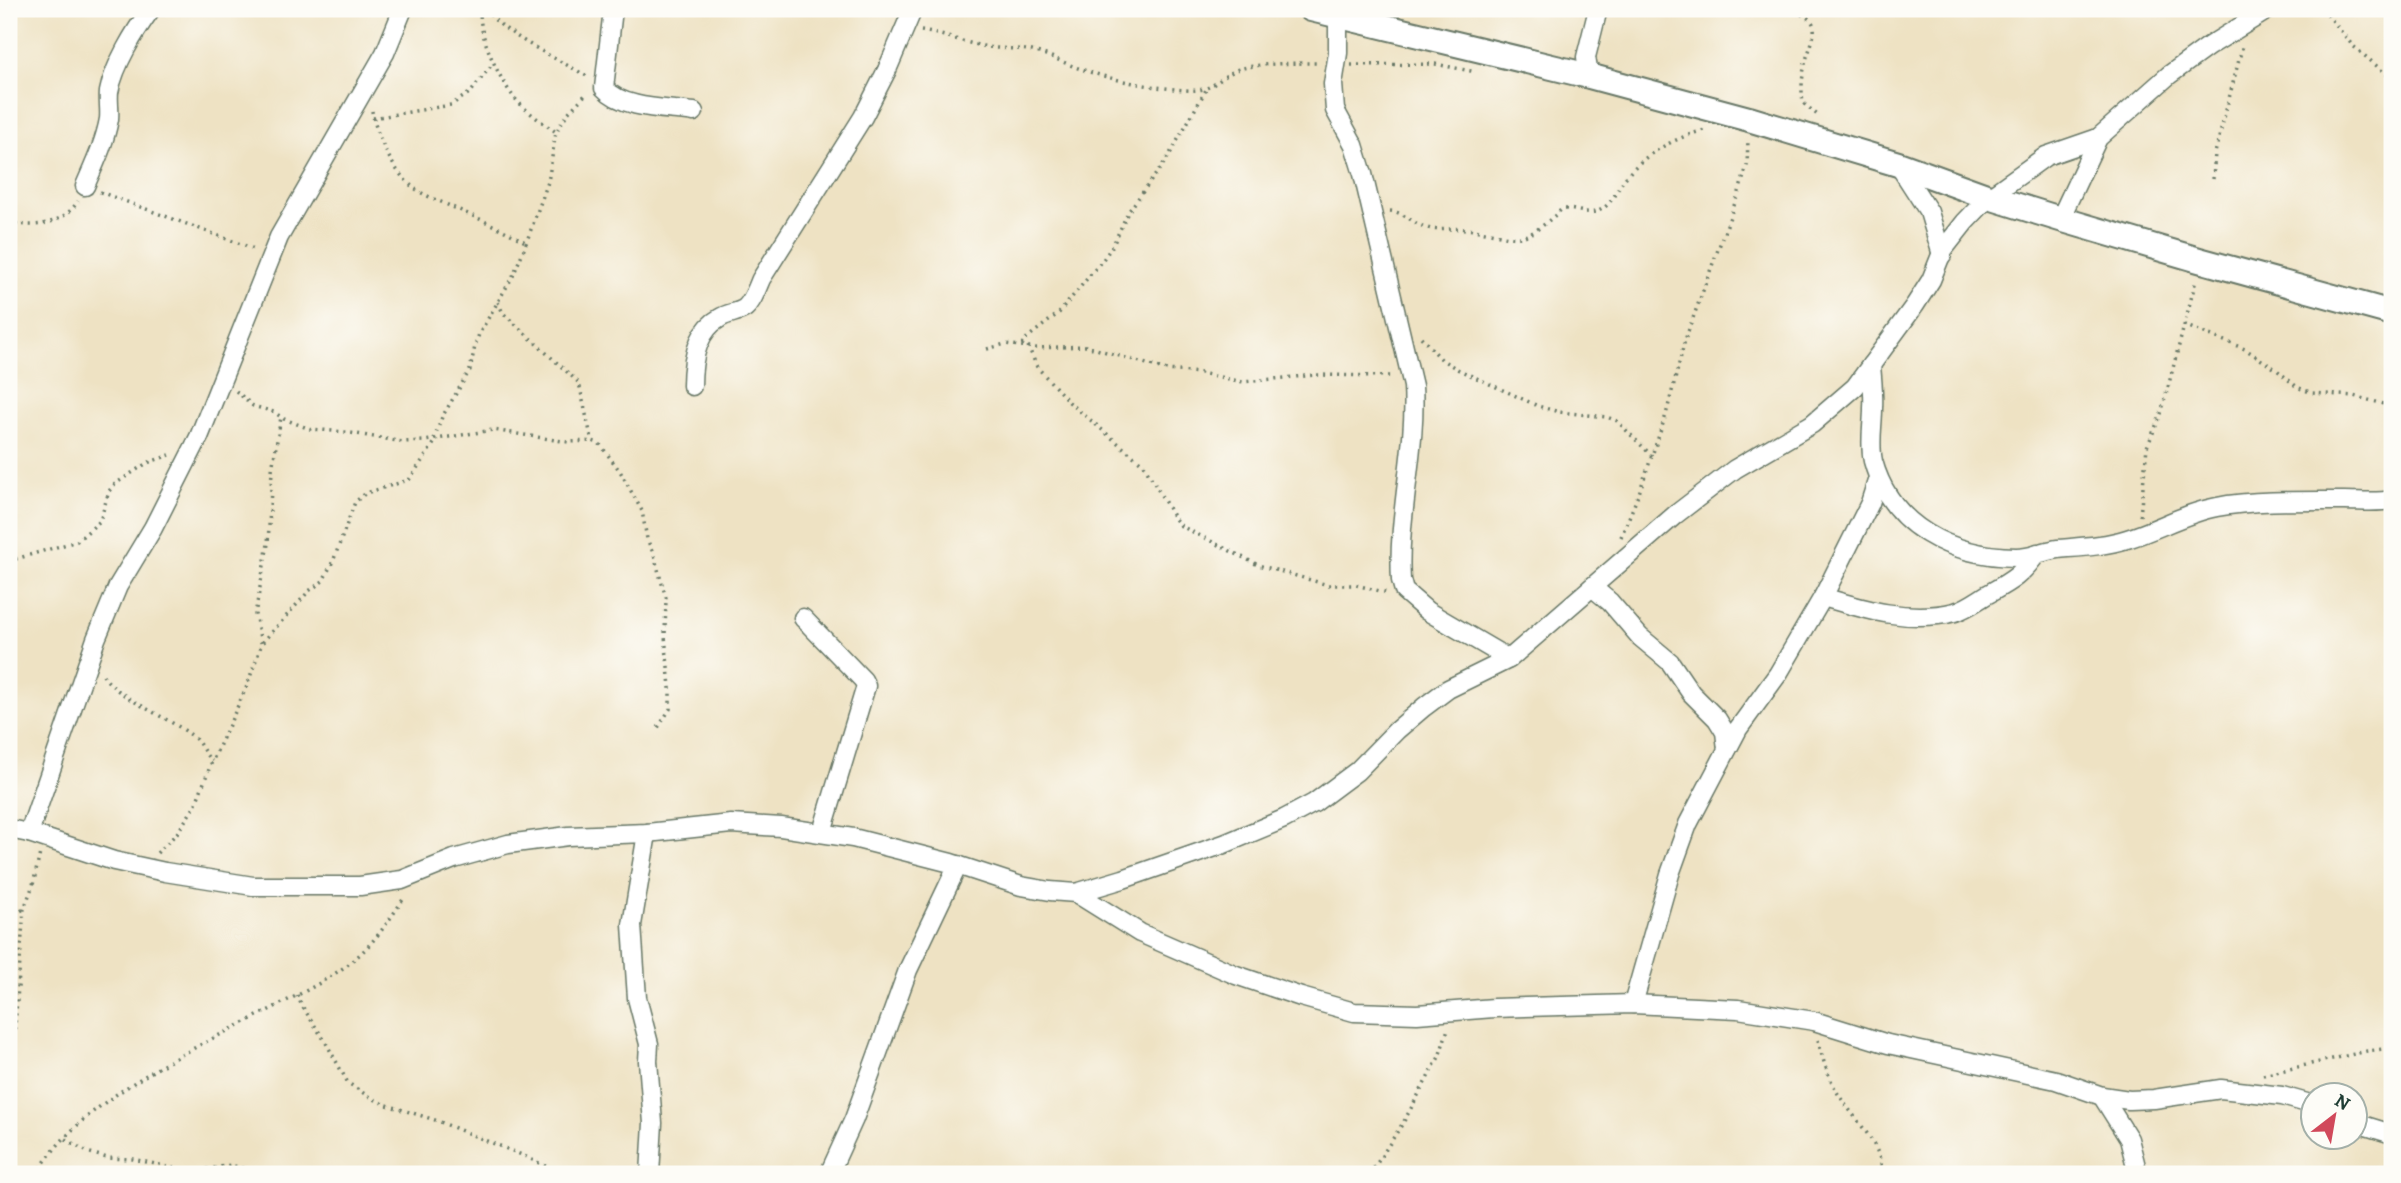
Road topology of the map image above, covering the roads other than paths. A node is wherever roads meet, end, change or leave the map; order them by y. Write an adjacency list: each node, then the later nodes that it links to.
1 (151, 9): 13 (street)
2 (403, 9): 31 (street)
3 (613, 9): 10 (street)
4 (913, 9): 19 (street)
5 (1311, 9): 8 (street)
6 (1598, 9): 9 (street)
7 (2269, 9): 11 (street)
8 (1337, 13): 9 (street); 26 (street)
9 (1589, 76): 12 (street)
10 (694, 112)
11 (2098, 138): 14 (street); 15 (street)
12 (1898, 164): 14 (street); 16 (street)
13 (85, 186)
14 (1989, 197): 15 (street); 16 (street)
15 (2060, 219): 17 (street)
16 (1941, 254): 18 (street)
17 (2392, 313)
18 (1871, 365): 20 (street); 23 (street)
19 (692, 386)
20 (1878, 478): 22 (street); 24 (street)
21 (2392, 500): 22 (street)
22 (2037, 553): 24 (street)
23 (1592, 587): 26 (street); 27 (street)
24 (1823, 597): 27 (street)
25 (803, 618): 29 (street)
26 (1509, 659): 33 (street)
27 (1727, 749): 34 (street)
28 (9, 829): 31 (street)
29 (822, 832): 30 (street); 32 (street)
30 (647, 833): 31 (street); 39 (street)
31 (36, 835)
32 (958, 865): 33 (street); 40 (street)
33 (1076, 893): 34 (street)
34 (1633, 1004): 35 (street)
35 (2102, 1096): 36 (street); 41 (street)
36 (2300, 1101)
37 (2370, 1128): 38 (street)
38 (2392, 1135)
39 (650, 1174)
40 (829, 1174)
41 (2138, 1174)

